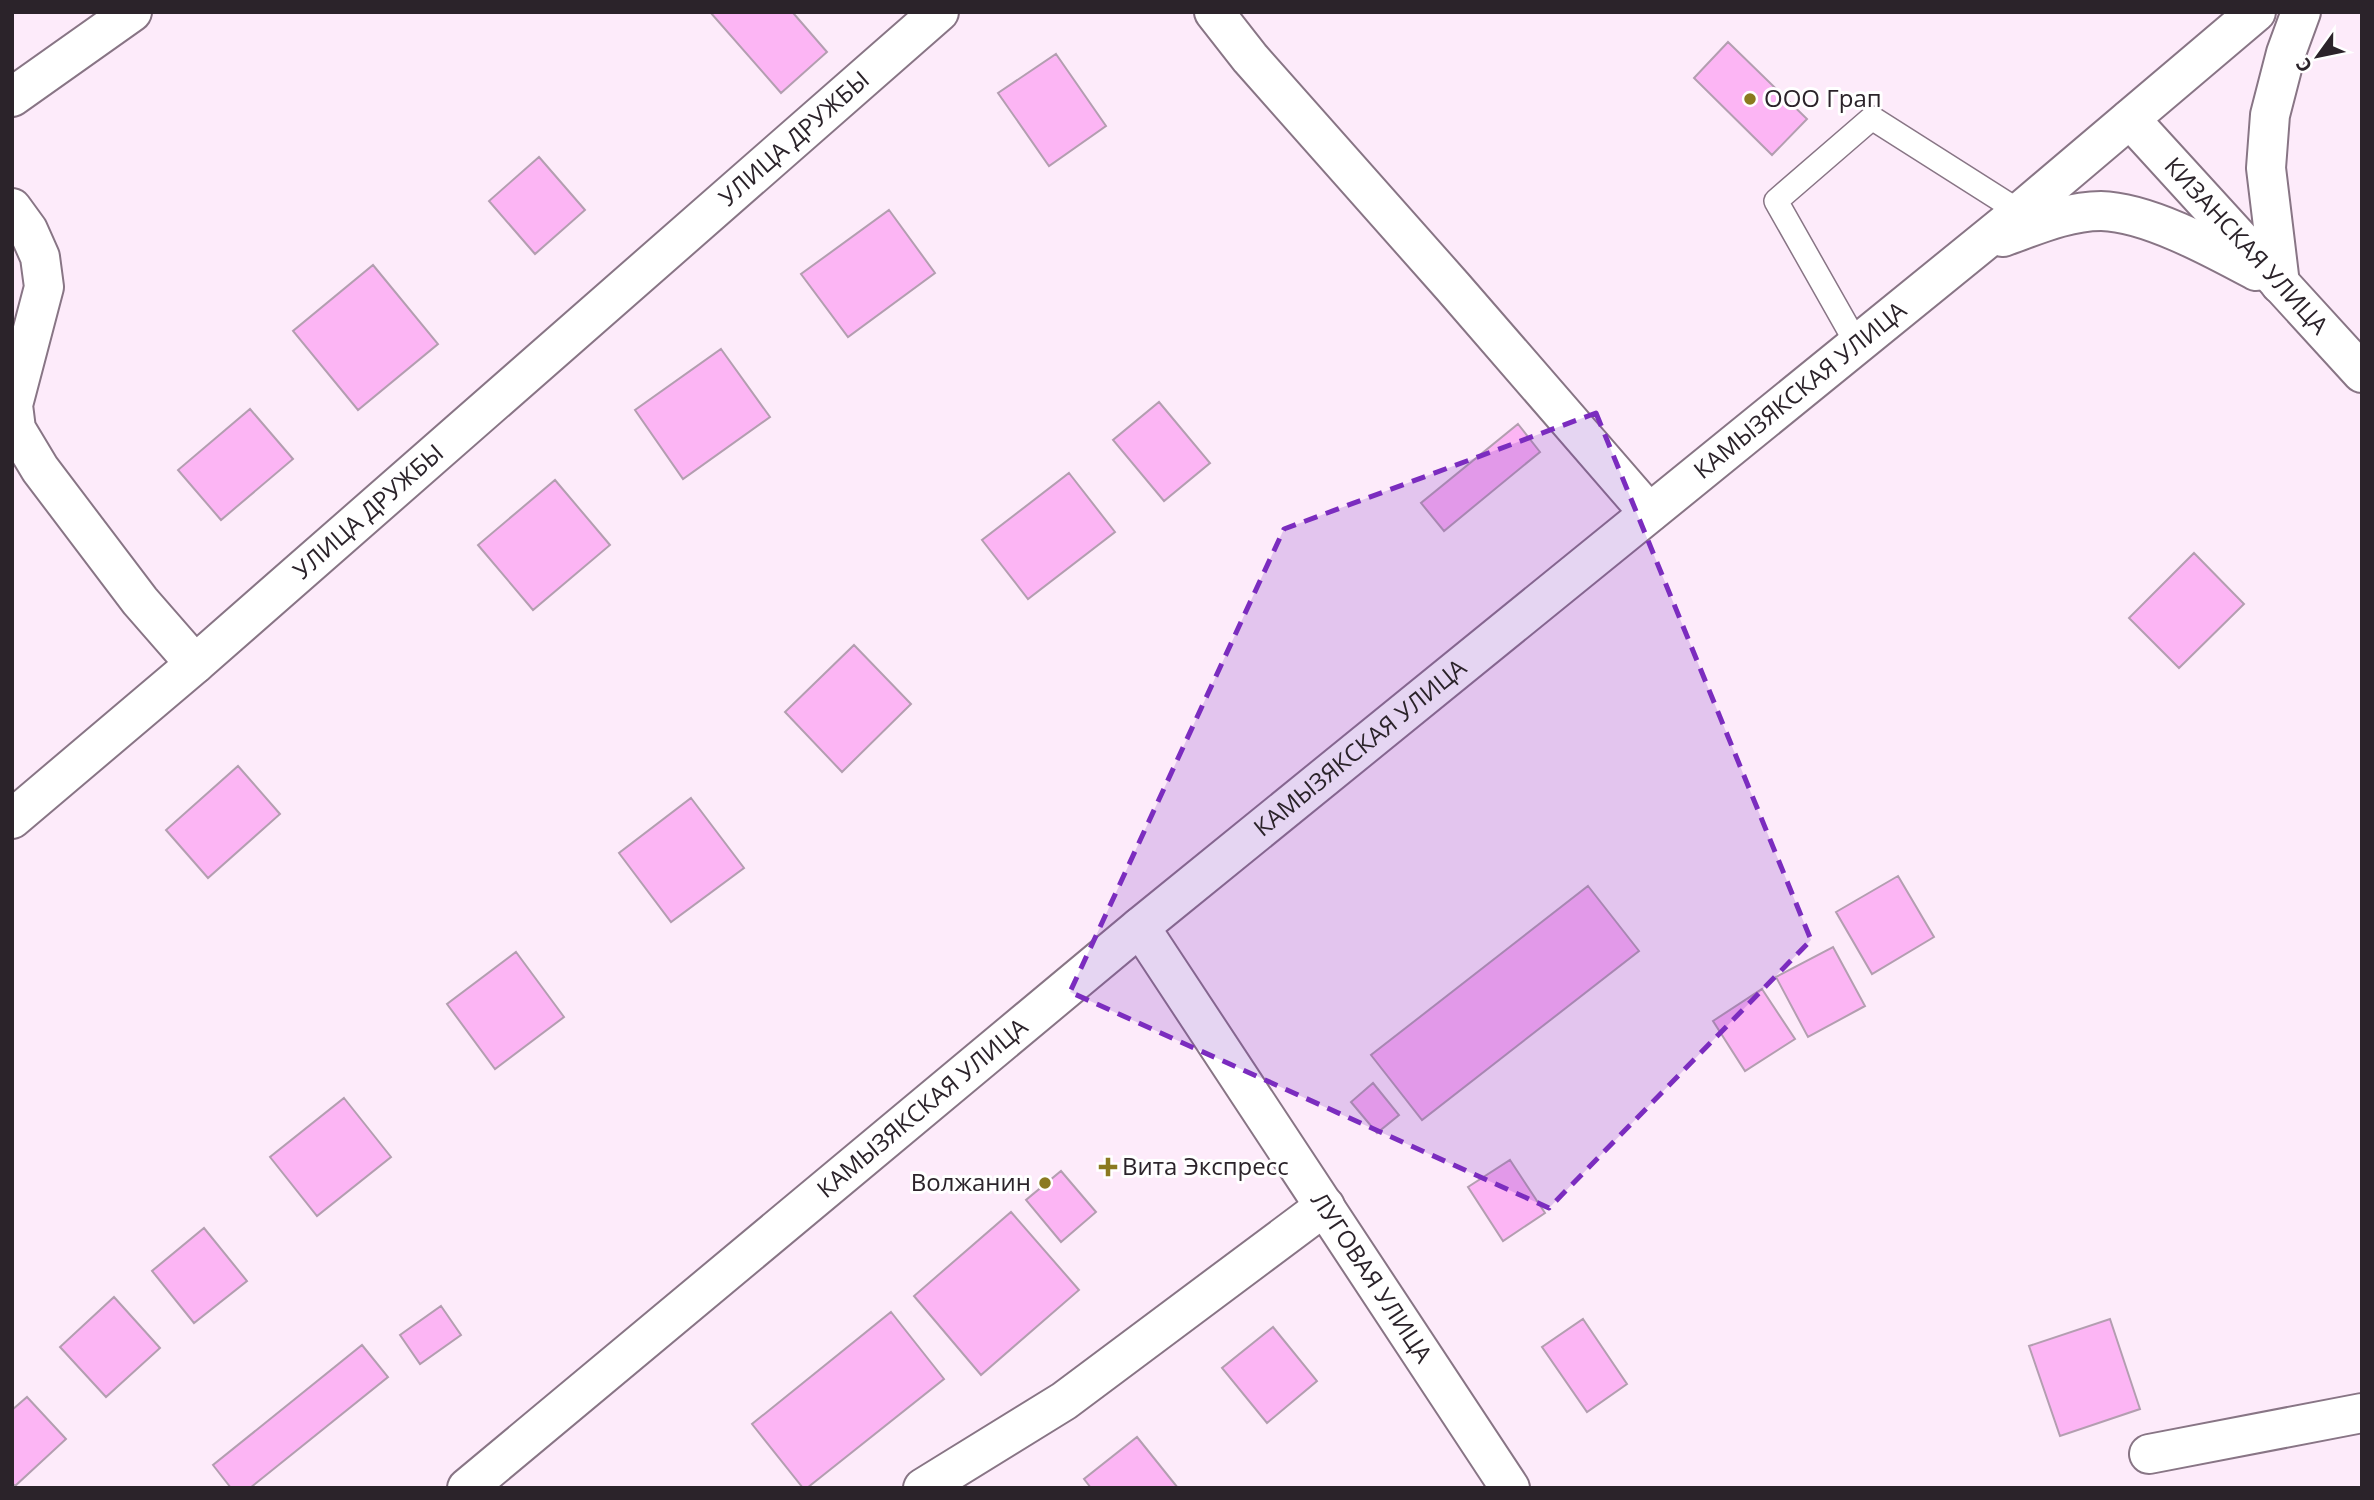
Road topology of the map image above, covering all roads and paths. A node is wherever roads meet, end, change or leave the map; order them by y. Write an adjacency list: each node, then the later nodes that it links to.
1 (132, 12): 6 (street)
2 (939, 12): 15 (street, УЛИЦА ДРУЖБЫ)
3 (1214, 12): 14 (street)
4 (2256, 12): 7 (street, КАМЫЗЯКСКАЯ УЛИЦА)
5 (2301, 12): 11 (street)
6 (12, 97)
7 (2130, 119): 9 (street, КАМЫЗЯКСКАЯ УЛИЦА); 11 (street, КИЗАНСКАЯ УЛИЦА)
8 (12, 208): 15 (street)
9 (2020, 212): 10 (street, КАМЫЗЯКСКАЯ УЛИЦА); 12 (lane)
10 (1981, 244): 11 (street); 12 (street, КАМЫЗЯКСКАЯ УЛИЦА)
11 (2280, 284): 13 (street, КИЗАНСКАЯ УЛИЦА)
12 (1857, 344): 14 (street, КАМЫЗЯКСКАЯ УЛИЦА)
13 (2362, 373)
14 (1649, 513): 17 (street, КАМЫЗЯКСКАЯ УЛИЦА)
15 (195, 664): 16 (street, УЛИЦА ДРУЖБЫ)
16 (12, 819)
17 (1140, 927): 18 (street, ЛУГОВАЯ УЛИЦА); 21 (street, КАМЫЗЯКСКАЯ УЛИЦА)
18 (1325, 1206): 22 (street); 23 (street, ЛУГОВАЯ УЛИЦА)
19 (2362, 1413): 20 (street)
20 (2149, 1454)
21 (467, 1488)
22 (923, 1488)
23 (1510, 1488)

